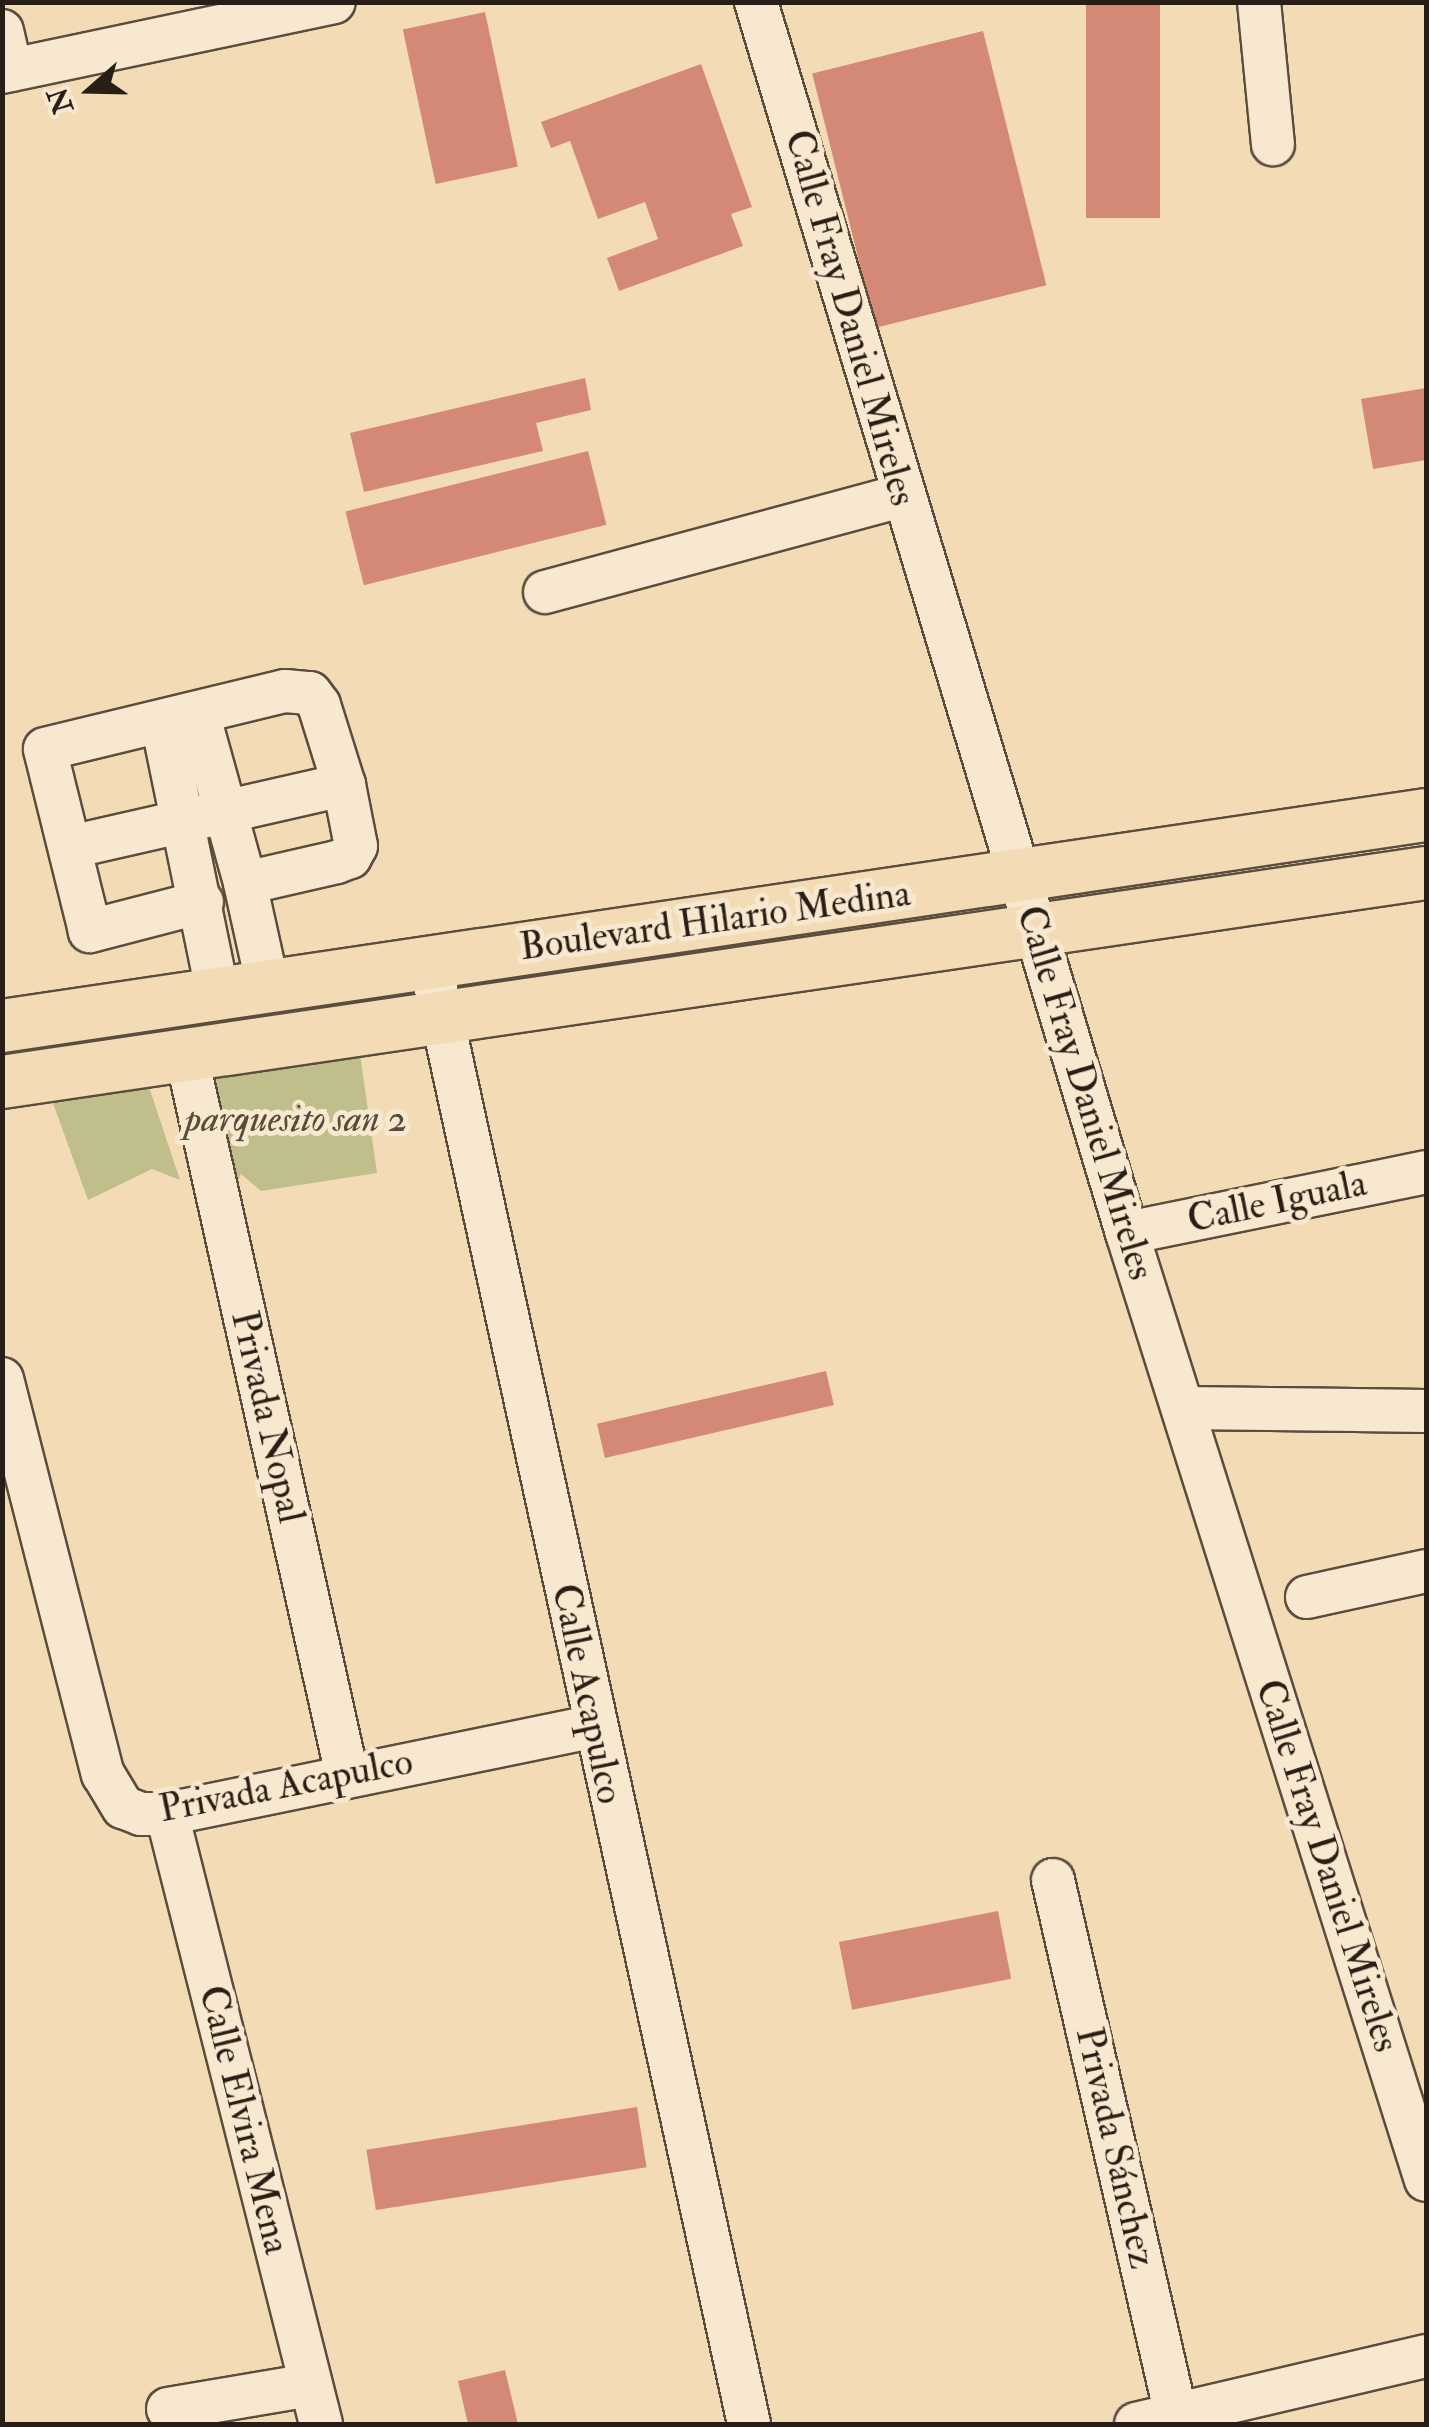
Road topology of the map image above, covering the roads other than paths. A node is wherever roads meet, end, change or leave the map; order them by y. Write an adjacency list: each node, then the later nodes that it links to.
1 (334, 2): 4 (street)
2 (756, 2): 6 (street, Calle Fray Daniel Mireles)
3 (1258, 2): 5 (street)
4 (5, 58)
5 (1273, 144)
6 (902, 496): 7 (street); 15 (street, Calle Fray Daniel Mireles)
7 (545, 592)
8 (180, 718): 9 (street); 10 (street); 12 (street); 13 (street)
9 (344, 785): 10 (street); 16 (street)
10 (226, 812): 12 (street); 16 (street)
11 (1426, 816): 15 (main road, Boulevard Hilario Medina)
12 (182, 821): 13 (street); 17 (street)
13 (70, 847): 17 (street)
14 (1426, 873): 18 (main road, Boulevard Hilario Medina)
15 (1019, 876): 18 (street, Calle Fray Daniel Mireles); 19 (main road, Boulevard Hilario Medina)
16 (246, 883): 20 (street)
17 (202, 902): 20 (street)
18 (1037, 930): 21 (main road, Boulevard Hilario Medina); 26 (street, Calle Fray Daniel Mireles)
19 (430, 962): 20 (main road, Boulevard Hilario Medina); 21 (street, Calle Acapulco)
20 (243, 990): 22 (main road, Boulevard Hilario Medina)
21 (440, 1018): 23 (main road, Boulevard Hilario Medina); 32 (street, Calle Acapulco)
22 (2, 1026)
23 (187, 1058): 24 (main road, Boulevard Hilario Medina); 33 (street, Privada Nopal)
24 (2, 1082)
25 (1426, 1172): 26 (street, Calle Iguala)
26 (1127, 1233): 28 (street, Calle Fray Daniel Mireles)
27 (2, 1379): 34 (street, Privada Acapulco)
28 (1183, 1408): 29 (street); 36 (street, Calle Fray Daniel Mireles)
29 (1426, 1411)
30 (1426, 1571): 31 (street)
31 (1307, 1596)
32 (594, 1726): 33 (street, Privada Acapulco); 41 (street, Calle Acapulco)
33 (347, 1775): 34 (street, Privada Acapulco)
34 (167, 1814): 38 (street, Calle Elvira Mena)
35 (1053, 1880): 40 (street, Privada Sánchez)
36 (1426, 2180)
37 (1426, 2356): 40 (street)
38 (315, 2404): 39 (street)
39 (168, 2409)
40 (1156, 2420)
41 (749, 2424)

